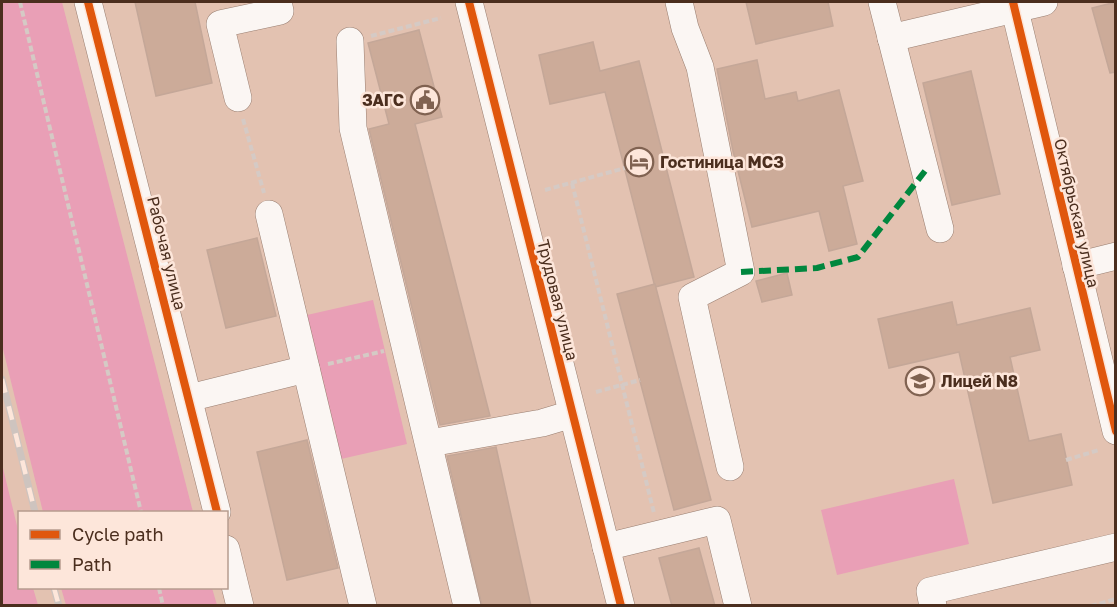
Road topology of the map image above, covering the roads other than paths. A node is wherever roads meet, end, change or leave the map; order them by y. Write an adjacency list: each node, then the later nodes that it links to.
1 (88, 2): 16 (street, Рабочая улица)
2 (278, 2): 10 (street)
3 (470, 2): 17 (street, Трудовая улица)
4 (679, 2): 20 (street)
5 (882, 2): 8 (street)
6 (1044, 2): 7 (street)
7 (1013, 5): 8 (street); 14 (street, Октябрьская улица)
8 (891, 38): 12 (street)
9 (350, 41): 19 (street)
10 (238, 98)
11 (269, 214): 15 (street)
12 (940, 229)
13 (1116, 256): 14 (street)
14 (1076, 266): 18 (street, Октябрьская улица)
15 (306, 369): 16 (street); 26 (street)
16 (189, 398): 21 (street, Рабочая улица)
17 (572, 414): 19 (street); 22 (street, Трудовая улица)
18 (1107, 440)
19 (430, 444): 27 (street)
20 (730, 467)
21 (217, 511)
22 (606, 547): 28 (street, Трудовая улица); 29 (street)
23 (1116, 547): 30 (street)
24 (228, 557): 25 (street)
25 (240, 606)
26 (363, 606)
27 (467, 606)
28 (621, 606)
29 (738, 606)
30 (933, 606)

